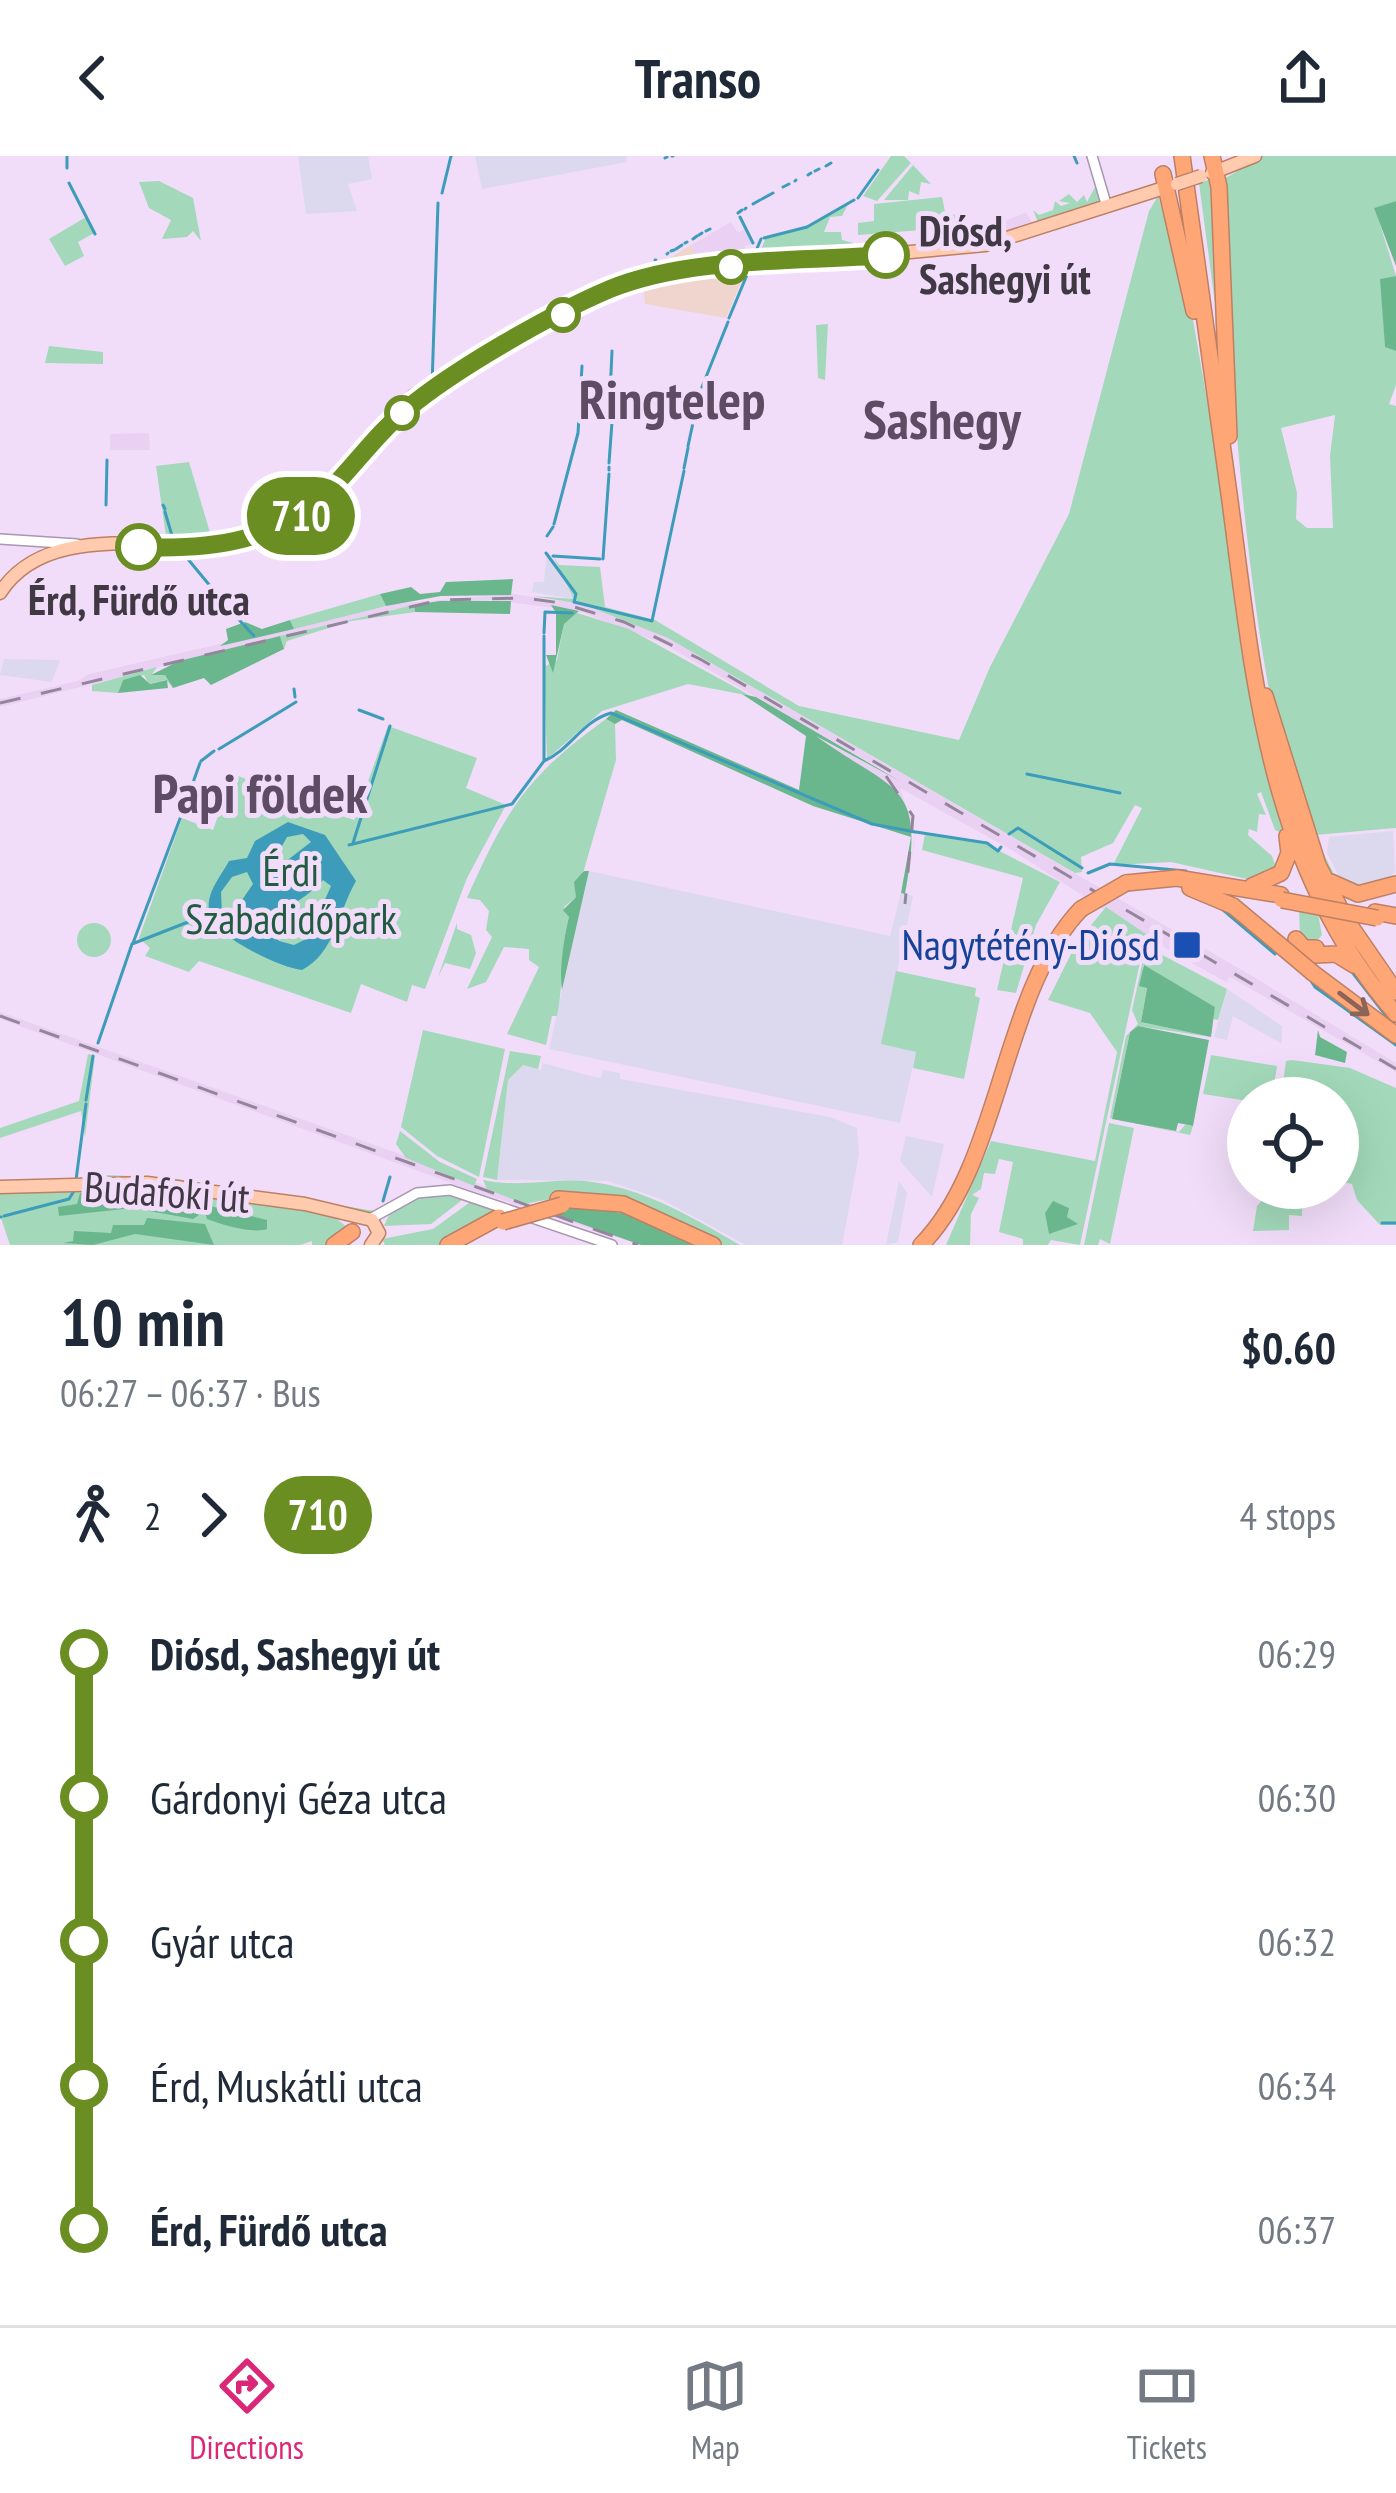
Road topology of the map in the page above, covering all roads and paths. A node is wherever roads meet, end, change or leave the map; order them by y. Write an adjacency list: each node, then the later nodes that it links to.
1 (1092, 156): 7 (main road)
2 (1164, 156): 6 (highway)
3 (1186, 156): 8 (highway); 9 (highway)
4 (1256, 156): 5 (main road)
5 (1214, 170): 6 (main road, bridge); 9 (highway)
6 (1167, 187): 7 (main road); 8 (highway)
7 (1105, 200): 11 (main road)
8 (1218, 412): 13 (highway)
9 (1229, 436): 13 (highway)
10 (0, 539): 11 (main road)
11 (50, 546): 12 (main road)
12 (0, 593)
13 (1292, 823): 14 (highway)
14 (1297, 848): 15 (highway); 18 (highway); 19 (highway); 26 (highway)
15 (1318, 865): 17 (highway); 21 (highway)
16 (1128, 886): 18 (highway); 18 (highway); 40 (highway, bridge)
17 (1396, 886): 21 (highway)
18 (1217, 889): 20 (highway, bridge); 22 (highway, bridge)
19 (1324, 910): 22 (highway); 24 (highway)
20 (1396, 919)
21 (1365, 950): 25 (highway)
22 (1313, 959): 23 (highway); 24 (highway); 28 (highway, one-way to 28)
23 (1293, 970)
24 (1366, 977): 27 (highway)
25 (1396, 992)
26 (1396, 1003)
27 (1396, 1014)
28 (1396, 1035)
29 (0, 1187): 32 (main road, Budafoki út)
30 (560, 1202): 31 (highway, bridge); 38 (highway); 39 (highway)
31 (500, 1221): 34 (highway); 35 (highway); 36 (highway)
32 (365, 1237): 33 (highway); 37 (main road)
33 (334, 1245)
34 (448, 1245)
35 (458, 1245)
36 (476, 1245)
37 (612, 1245)
38 (702, 1245)
39 (713, 1245)
40 (925, 1245)

